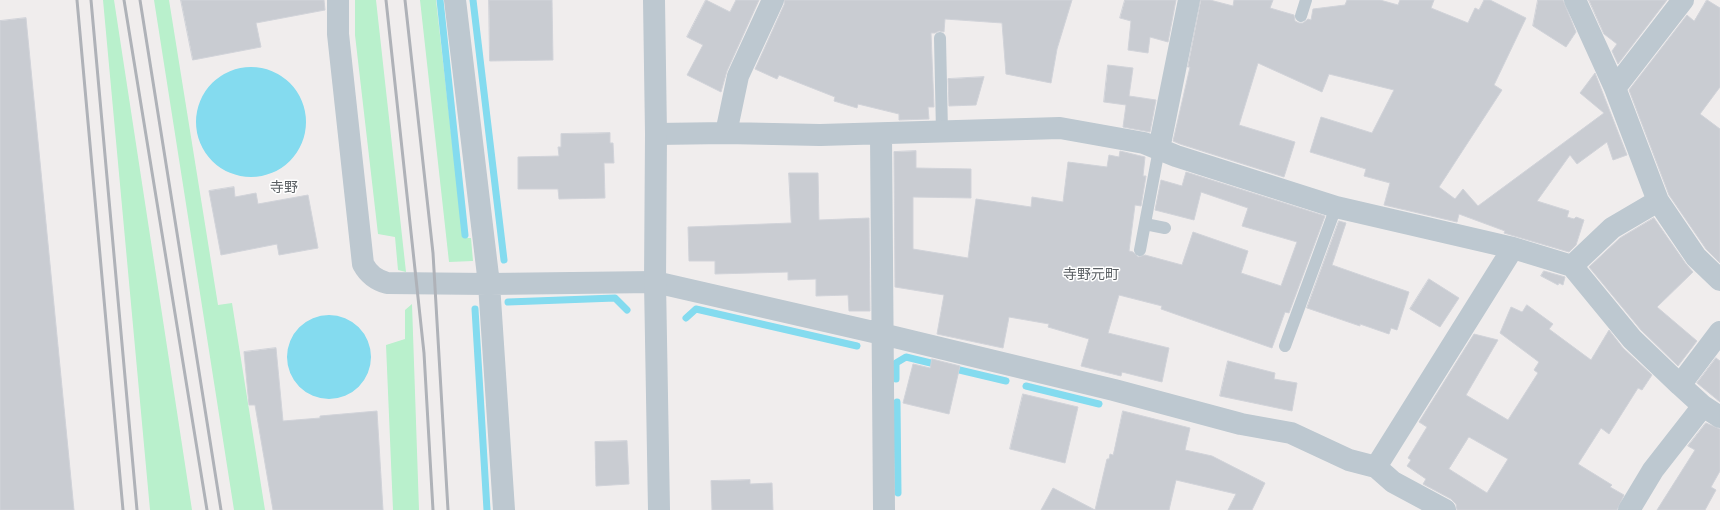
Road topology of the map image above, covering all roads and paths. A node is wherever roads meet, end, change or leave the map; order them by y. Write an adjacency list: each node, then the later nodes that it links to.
1 (338, 0): 26 (street)
2 (455, 0): 26 (street)
3 (654, 0): 14 (street)
4 (773, 0): 13 (street)
5 (1189, 0): 16 (street)
6 (1306, 0): 9 (lane)
7 (1575, 0): 11 (street)
8 (1684, 0): 11 (street)
9 (1301, 16)
10 (940, 38): 12 (lane)
11 (1615, 88): 17 (street)
12 (942, 132): 15 (street); 16 (street)
13 (726, 133): 14 (street); 15 (street)
14 (656, 134): 25 (street)
15 (882, 134): 28 (street)
16 (1159, 149): 18 (street); 19 (lane)
17 (1658, 201): 23 (street); 24 (street)
18 (1336, 207): 21 (street); 29 (lane)
19 (1145, 224): 20 (lane); 22 (lane)
20 (1165, 228)
21 (1513, 248): 23 (street); 32 (street)
22 (1140, 250)
23 (1572, 266): 30 (street)
24 (1720, 280)
25 (655, 282): 26 (street); 28 (street); 34 (street)
26 (489, 284): 33 (street)
27 (1720, 332): 30 (street)
28 (882, 334): 32 (street); 35 (street)
29 (1285, 346)
30 (1680, 385): 31 (street)
31 (1712, 412): 37 (street)
32 (1376, 467): 36 (street)
33 (504, 510)
34 (659, 510)
35 (885, 510)
36 (1445, 510)
37 (1629, 510)

